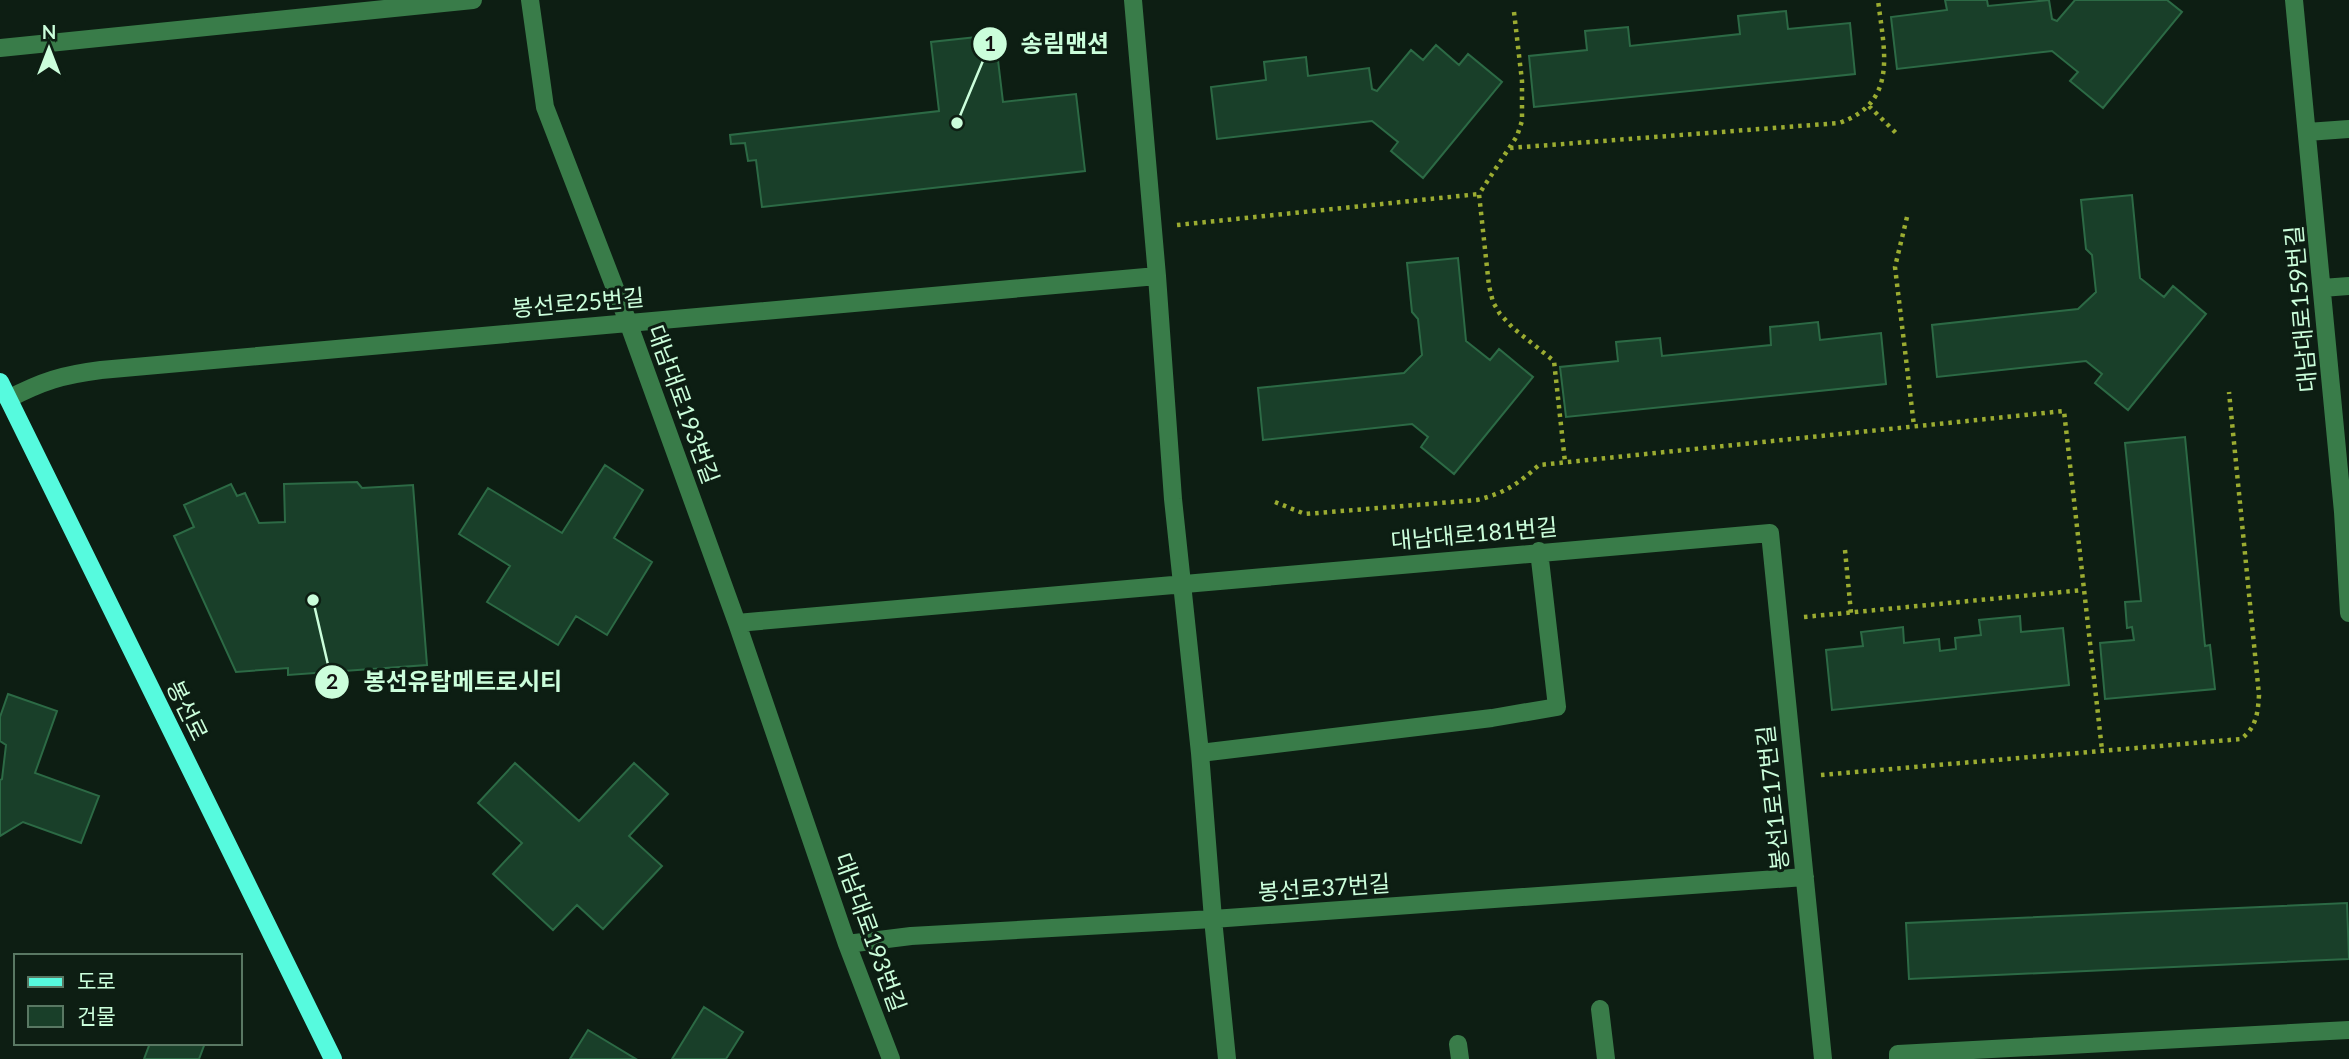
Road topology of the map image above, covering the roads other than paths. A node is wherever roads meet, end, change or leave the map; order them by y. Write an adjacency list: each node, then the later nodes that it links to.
1 (473, 0): 5 (street)
2 (530, 0): 11 (street, 대남대로193번길)
3 (1133, 0): 8 (street)
4 (2294, 0): 7 (street, 대남대로159번길)
5 (0, 48)
6 (2349, 129): 7 (street)
7 (2308, 132): 10 (street, 대남대로159번길)
8 (1157, 276): 11 (street, 봉선로25번길); 17 (street)
9 (2349, 286): 10 (street)
10 (2322, 288): 14 (street, 대남대로159번길)
11 (628, 322): 13 (street, 봉선로25번길); 19 (street, 대남대로193번길)
12 (0, 382): 13 (main road, 봉선로)
13 (8, 399): 26 (main road, 봉선로)
14 (2346, 512): 18 (street, 대남대로159번길)
15 (1769, 533): 16 (street, 대남대로181번길); 21 (street, 봉선1로17번길)
16 (1539, 551): 17 (street, 대남대로181번길); 20 (street)
17 (1182, 584): 19 (street); 20 (street)
18 (2349, 613)
19 (737, 624): 23 (street, 대남대로193번길)
20 (1200, 753): 22 (street)
21 (1805, 877): 22 (street, 봉선로37번길); 30 (street, 봉선1로17번길)
22 (1213, 919): 23 (street, 봉선로37번길); 28 (street)
23 (847, 944): 27 (street, 대남대로193번길)
24 (1600, 1009): 29 (street)
25 (2349, 1030): 31 (street)
26 (333, 1059)
27 (891, 1059)
28 (1227, 1059)
29 (1606, 1059)
30 (1824, 1059)
31 (1898, 1059)

